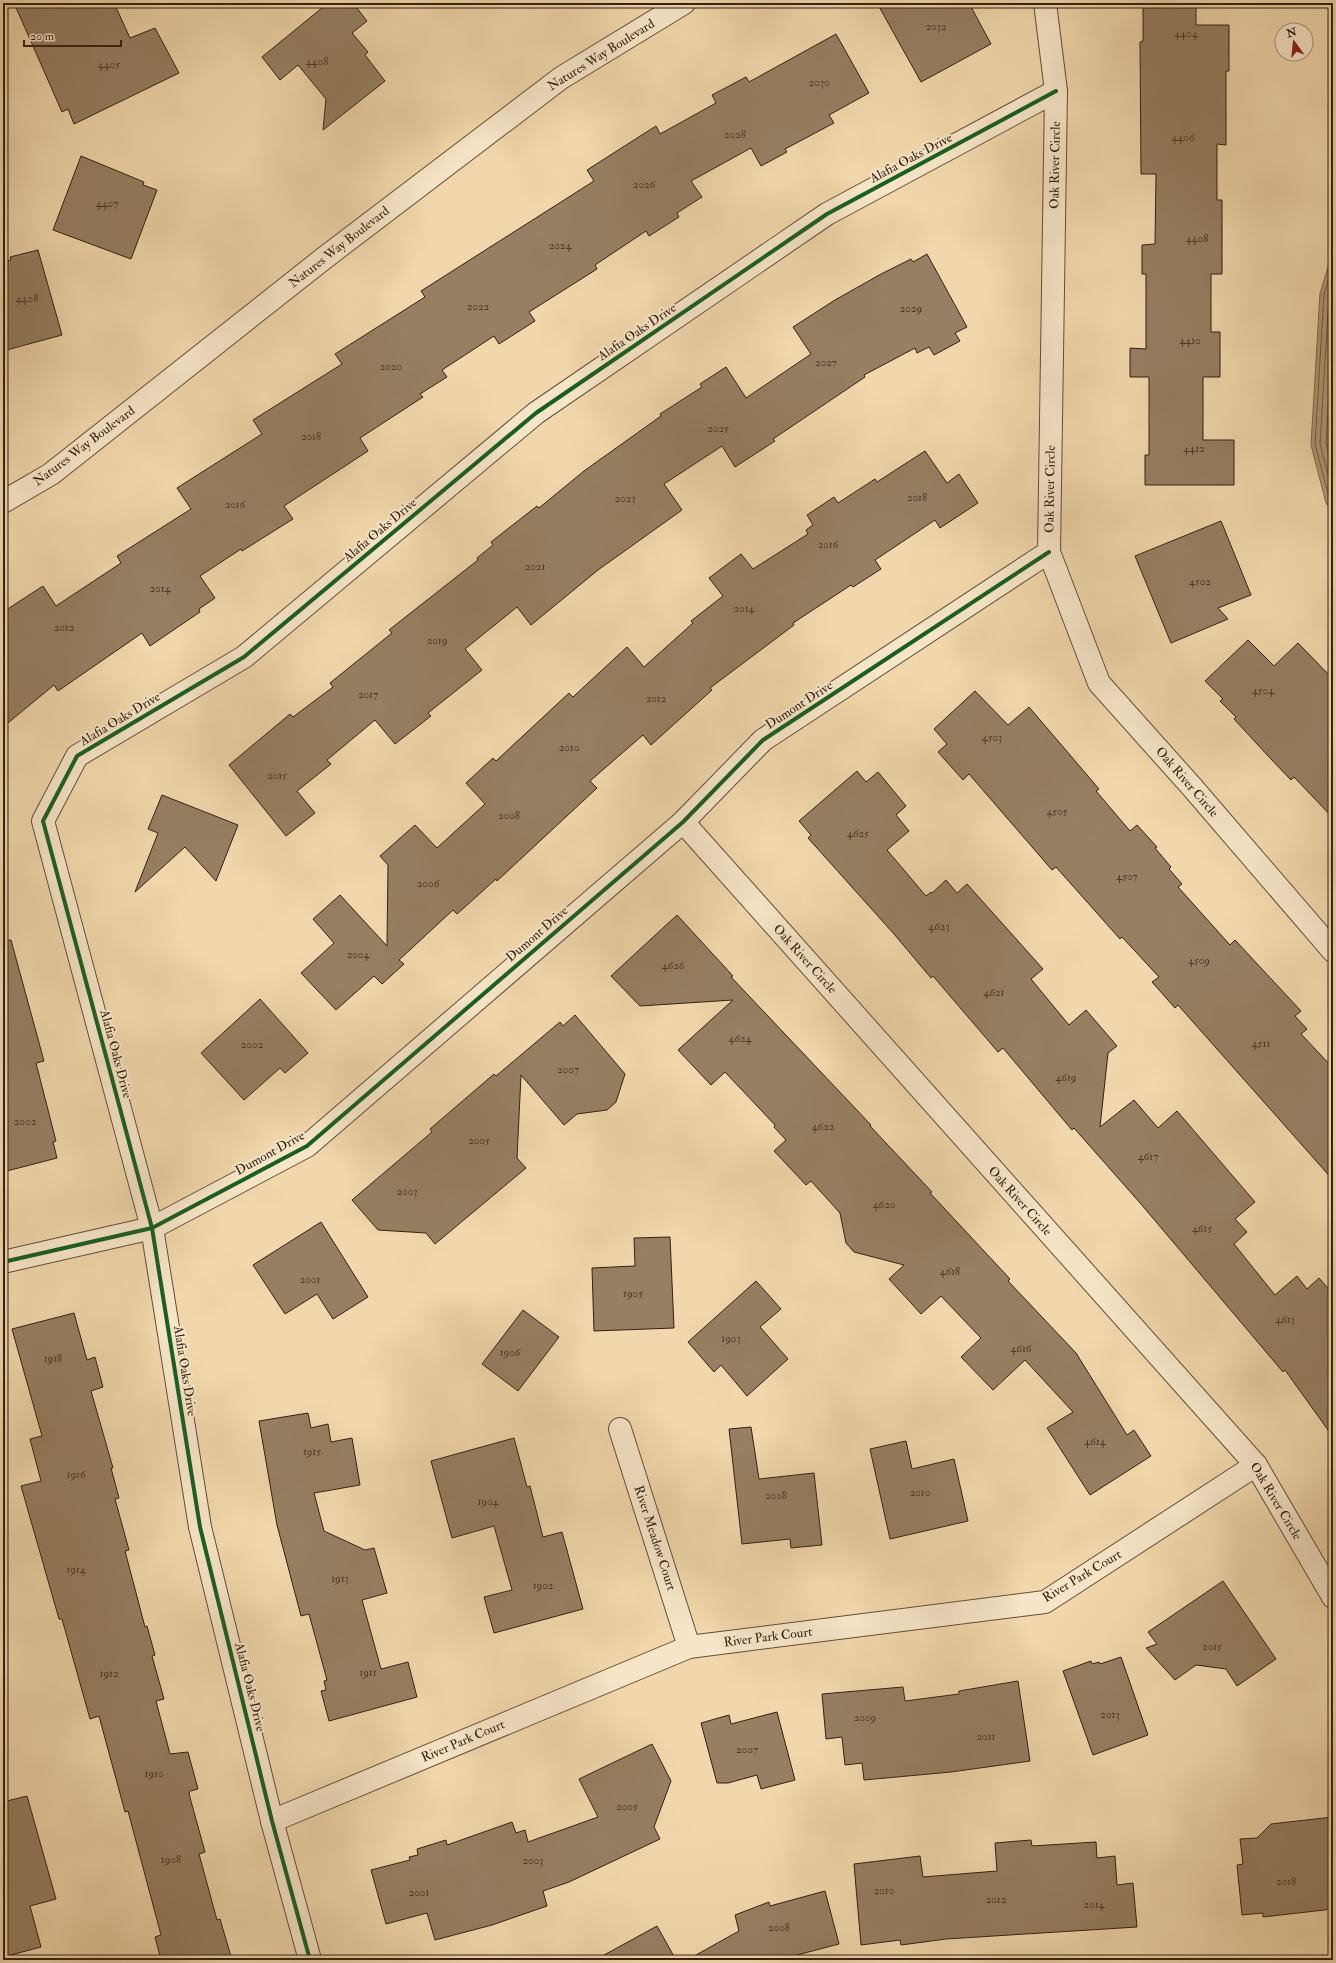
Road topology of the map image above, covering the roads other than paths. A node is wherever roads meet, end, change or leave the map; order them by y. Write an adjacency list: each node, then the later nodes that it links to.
1 (684, 3): 4 (street, Natures Way Boulevard)
2 (1045, 3): 3 (street, Oak River Circle)
3 (1056, 91): 5 (street, Oak River Circle); 8 (street, Alafia Oaks Drive)
4 (3, 502)
5 (1049, 552): 6 (street, Dumont Drive); 7 (street, Oak River Circle)
6 (683, 822): 8 (street, Dumont Drive); 11 (street, Oak River Circle)
7 (1333, 951)
8 (152, 1228): 9 (street, Dumont Drive); 14 (street, Alafia Oaks Drive)
9 (3, 1262)
10 (620, 1429): 13 (street, River Meadow Court)
11 (1256, 1465): 12 (street, Oak River Circle); 13 (street, River Park Court)
12 (1333, 1596)
13 (689, 1647): 14 (street, River Park Court)
14 (272, 1821): 15 (street, Alafia Oaks Drive)
15 (310, 1960)

